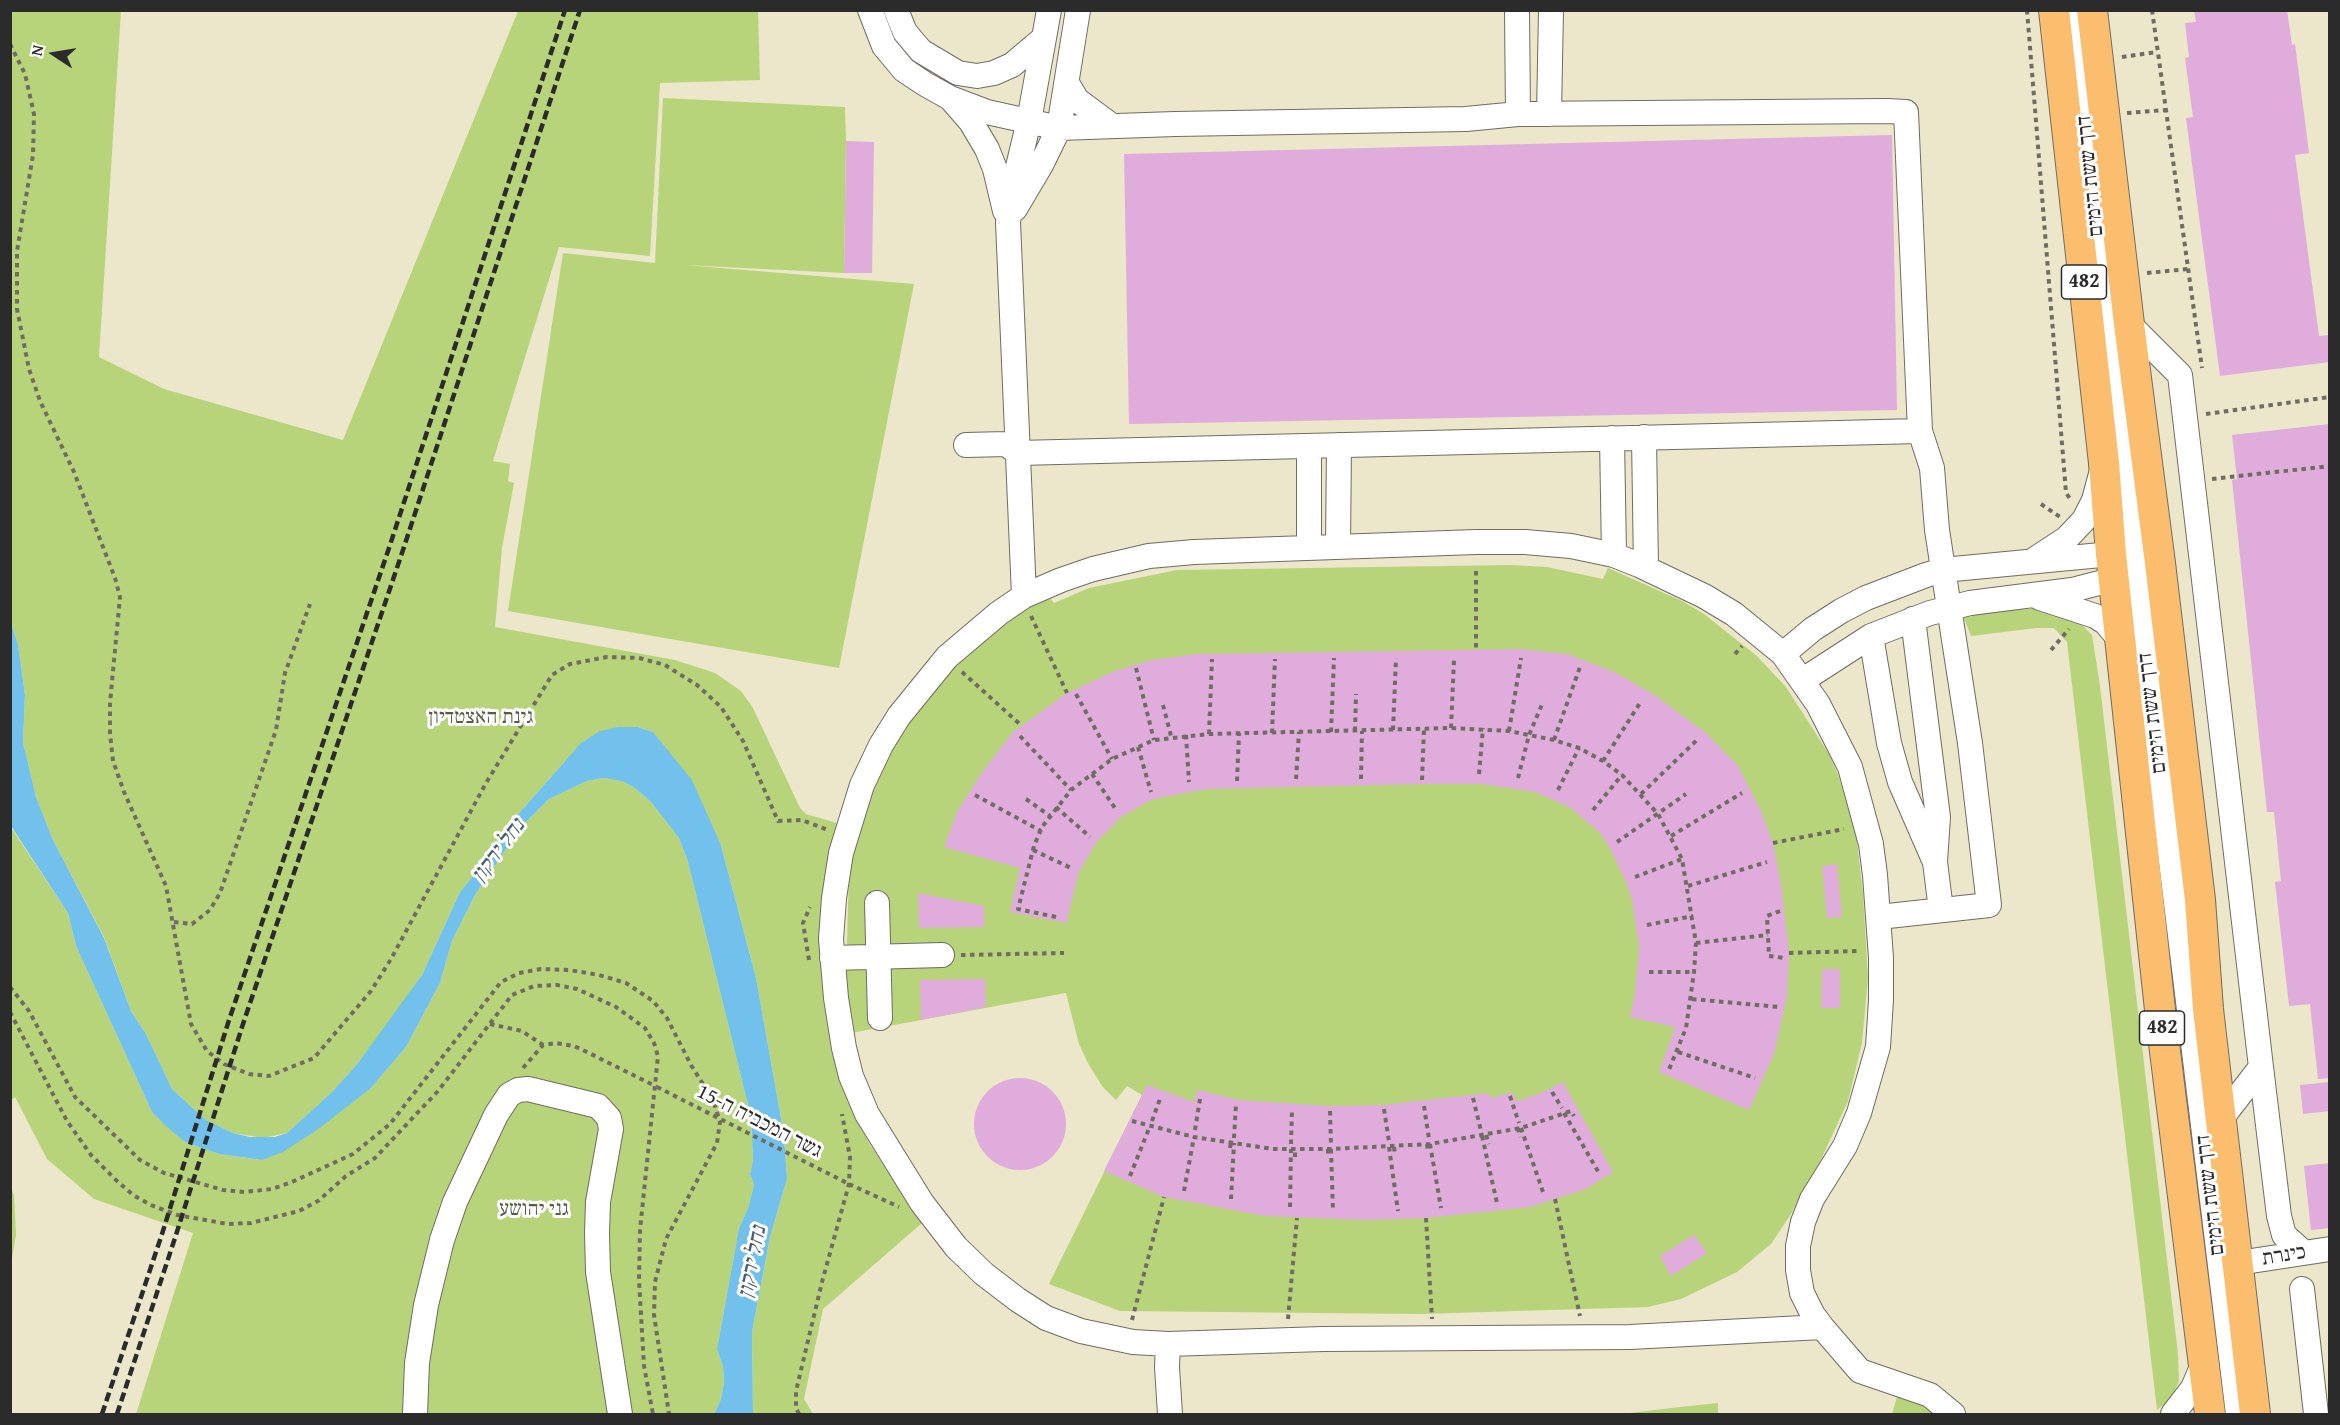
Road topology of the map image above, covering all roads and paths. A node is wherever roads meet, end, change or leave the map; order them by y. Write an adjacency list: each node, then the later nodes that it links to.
1 (870, 10): 16 (street)
2 (896, 10): 11 (street)
3 (1048, 10): 11 (street)
4 (1078, 10): 15 (street)
5 (1517, 10): 18 (street)
6 (1551, 10): 19 (street)
7 (2054, 10): 39 (main road, דרך ששת הימים / 482)
8 (2072, 10): 46 (street, דרך ששת הימים)
9 (2092, 10): 14 (main road, דרך ששת הימים / 482)
10 (2152, 10): 13 (path)
11 (1044, 38): 21 (street)
12 (10, 44): 141 (path)
13 (2157, 52): 14 (path); 17 (path)
14 (2098, 60): 20 (main road, דרך ששת הימים / 482)
15 (1067, 83): 22 (street); 23 (street)
16 (950, 98): 21 (street); 24 (street)
17 (2165, 110): 20 (path); 25 (path)
18 (1518, 114): 19 (street); 22 (street)
19 (1549, 114): 32 (street)
20 (2104, 115): 26 (main road, דרך ששת הימים / 482)
21 (1029, 121): 23 (street); 24 (street)
22 (1112, 126): 23 (street)
23 (1059, 128): 24 (street)
24 (1008, 222): 38 (street)
25 (2188, 269): 26 (path); 28 (path)
26 (2123, 274): 27 (main road, דרך ששת הימים / 482)
27 (2129, 324): 31 (street); 46 (main road, דרך ששת הימים / 482)
28 (2202, 369)
29 (2330, 397): 31 (path)
30 (2206, 403): 31 (path)
31 (2196, 415): 162 (street)
32 (1920, 431): 33 (street); 48 (street)
33 (1644, 437): 34 (street); 47 (street)
34 (1612, 438): 36 (street); 44 (street)
35 (966, 445): 38 (street)
36 (1339, 445): 37 (street); 42 (street)
37 (1308, 446): 38 (street); 43 (street)
38 (1018, 453): 52 (street)
39 (2104, 463): 45 (street); 46 (main road, דרך ששת הימים / 482)
40 (2330, 466): 41 (path)
41 (2221, 478)
42 (1338, 547): 43 (street); 44 (street)
43 (1309, 548): 52 (street)
44 (1614, 555): 47 (street)
45 (2031, 562): 46 (street); 48 (street)
46 (2131, 565): 50 (street); 56 (main road, דרך ששת הימים / 482); 179 (main road, דרך ששת הימים / 482); 237 (street, דרך ששת הימים)
47 (1646, 568): 58 (street)
48 (1943, 570): 53 (street); 58 (street)
49 (1476, 571): 57 (path)
50 (2032, 595): 53 (street); 56 (street)
51 (310, 604): 141 (path)
52 (1028, 606): 69 (path); 124 (street)
53 (1950, 608): 54 (street); 136 (street)
54 (1913, 619): 55 (street); 131 (street)
55 (1871, 636): 68 (street); 131 (street)
56 (2120, 640): 227 (main road, דרך ששת הימים / 482)
57 (1476, 649)
58 (1783, 654): 68 (street)
59 (1334, 658): 84 (path)
60 (1396, 658): 79 (path)
61 (1521, 658): 82 (path)
62 (1212, 659): 87 (path)
63 (1275, 659): 86 (path)
64 (1454, 660): 76 (path)
65 (1580, 667): 94 (path)
66 (1136, 668): 93 (path)
67 (959, 669): 75 (path)
68 (1803, 681): 140 (street)
69 (1067, 693)
70 (1076, 694): 97 (path)
71 (1356, 694): 80 (path)
72 (1543, 702): 89 (path)
73 (1640, 702): 98 (path)
74 (1163, 705): 91 (path)
75 (1022, 726)
76 (1451, 728): 77 (path); 78 (path)
77 (1483, 728): 82 (path); 100 (path)
78 (1424, 729): 79 (path); 105 (path)
79 (1393, 730): 81 (path)
80 (1355, 731): 81 (path); 84 (path)
81 (1362, 731): 104 (path)
82 (1509, 731): 89 (path)
83 (1299, 732): 84 (path); 86 (path); 103 (path)
84 (1331, 732)
85 (1239, 733): 86 (path); 87 (path); 106 (path)
86 (1272, 733)
87 (1209, 734): 88 (path)
88 (1186, 735): 91 (path); 107 (path)
89 (1529, 735): 94 (path); 102 (path)
90 (1020, 736): 108 (path)
91 (1171, 736): 93 (path)
92 (1698, 739): 112 (path)
93 (1154, 740): 95 (path)
94 (1554, 740): 96 (path)
95 (1138, 747): 97 (path); 110 (path)
96 (1579, 748): 98 (path); 109 (path)
97 (1112, 759): 99 (path)
98 (1604, 761): 101 (path)
99 (1092, 774): 108 (path); 118 (path)
100 (1479, 774)
101 (1622, 775): 112 (path); 117 (path)
102 (1518, 778)
103 (1296, 779)
104 (1361, 779)
105 (1422, 780)
106 (1237, 781)
107 (1189, 782)
108 (1071, 790): 116 (path)
109 (1558, 790)
110 (1151, 792)
111 (1742, 793): 123 (path)
112 (1641, 794): 119 (path)
113 (1686, 794): 119 (path)
114 (975, 795): 122 (path)
115 (1026, 799): 120 (path)
116 (1056, 807): 120 (path); 125 (path)
117 (1593, 810)
118 (1117, 811)
119 (1658, 814): 123 (path); 126 (path)
120 (1050, 816): 122 (path)
121 (1844, 830): 127 (path)
122 (1041, 831): 128 (path)
123 (1671, 836): 129 (path)
124 (846, 837): 141 (path); 149 (street)
125 (1090, 837)
126 (1617, 842)
127 (1773, 843)
128 (1033, 850): 132 (path); 139 (path)
129 (1682, 859): 133 (path); 134 (path)
130 (1767, 862): 134 (path)
131 (1935, 862): 136 (street)
132 (1071, 868)
133 (1635, 877)
134 (1688, 886): 138 (path)
135 (877, 903): 150 (street)
136 (1941, 910): 140 (street)
137 (1780, 911): 143 (path)
138 (1693, 916): 142 (path); 144 (path)
139 (1056, 917)
140 (1879, 917): 225 (street)
141 (174, 922)
142 (1647, 925)
143 (1768, 935): 144 (path); 151 (path)
144 (1696, 943): 153 (path)
145 (1857, 951): 147 (path)
146 (1064, 953): 148 (path)
147 (1789, 953)
148 (942, 955): 150 (street)
149 (832, 957): 150 (street); 209 (street)
150 (879, 957): 158 (street)
151 (1785, 958)
152 (1649, 972): 153 (path)
153 (1694, 972): 155 (path)
154 (10, 987): 232 (path)
155 (1692, 999): 156 (path); 161 (path)
156 (1779, 1006)
157 (10, 1012): 159 (path)
158 (880, 1018)
159 (490, 1024): 160 (path); 165 (path)
160 (543, 1045): 165 (path, גשר המכביה ה-15); 167 (path)
161 (1678, 1052): 163 (path); 164 (path)
162 (2261, 1067): 179 (street); 218 (street)
163 (1668, 1072)
164 (1755, 1078)
165 (657, 1087): 203 (path, גשר המכביה ה-15, bridge); 231 (path)
166 (1552, 1092): 177 (path)
167 (509, 1095): 229 (street); 230 (street)
168 (1161, 1096): 180 (path)
169 (1510, 1096): 182 (path)
170 (1473, 1098): 185 (path)
171 (1200, 1099): 184 (path)
172 (1236, 1104): 189 (path)
173 (1424, 1106): 190 (path)
174 (1384, 1109): 193 (path)
175 (1292, 1110): 194 (path)
176 (1329, 1111): 196 (path)
177 (1563, 1111): 178 (path); 182 (path); 201 (path)
178 (1574, 1116)
179 (2221, 1119): 219 (main road, דרך ששת הימים / 482)
180 (1152, 1121)
181 (1132, 1122): 183 (path)
182 (1519, 1126): 185 (path); 187 (path); 205 (path)
183 (1147, 1127): 186 (path); 202 (path)
184 (1195, 1130)
185 (1483, 1134): 190 (path); 191 (path); 210 (path)
186 (1194, 1137): 188 (path); 204 (path)
187 (1520, 1137)
188 (1210, 1139): 189 (path); 192 (path)
189 (1233, 1141): 194 (path); 195 (path); 207 (path)
190 (1429, 1142): 193 (path); 197 (path); 212 (path)
191 (1489, 1144)
192 (1209, 1145)
193 (1390, 1145): 196 (path); 198 (path); 214 (path)
194 (1292, 1147): 196 (path); 199 (path); 211 (path)
195 (1230, 1148)
196 (1330, 1148): 200 (path); 213 (path)
197 (1428, 1153)
198 (1395, 1155)
199 (1295, 1157)
200 (1328, 1158)
201 (1599, 1173)
202 (1130, 1176)
203 (849, 1184): 209 (path, גשר המכביה ה-15); 233 (path)
204 (1184, 1191)
205 (1544, 1195)
206 (1164, 1197): 221 (path)
207 (1231, 1199)
208 (1555, 1199): 222 (path)
209 (922, 1203): 226 (street)
210 (1497, 1203)
211 (1290, 1207)
212 (1441, 1208)
213 (1333, 1211)
214 (1398, 1211)
215 (1297, 1218): 224 (path)
216 (1426, 1218): 223 (path)
217 (2330, 1249): 218 (street, כינרת)
218 (2303, 1252): 219 (street, כינרת)
219 (2238, 1263): 238 (main road, דרך ששת הימים / 482)
220 (2302, 1289): 239 (street)
221 (1132, 1320)
222 (1581, 1320)
223 (1432, 1322)
224 (1287, 1324)
225 (1822, 1327): 226 (street); 228 (street)
226 (1168, 1344): 234 (street)
227 (2204, 1362): 235 (street); 236 (main road, דרך ששת הימים / 482)
228 (1948, 1412)
229 (415, 1414)
230 (620, 1414)
231 (653, 1414)
232 (669, 1414)
233 (799, 1414)
234 (1170, 1414)
235 (2173, 1414)
236 (2210, 1414)
237 (2238, 1414)
238 (2255, 1414)
239 (2316, 1414)

